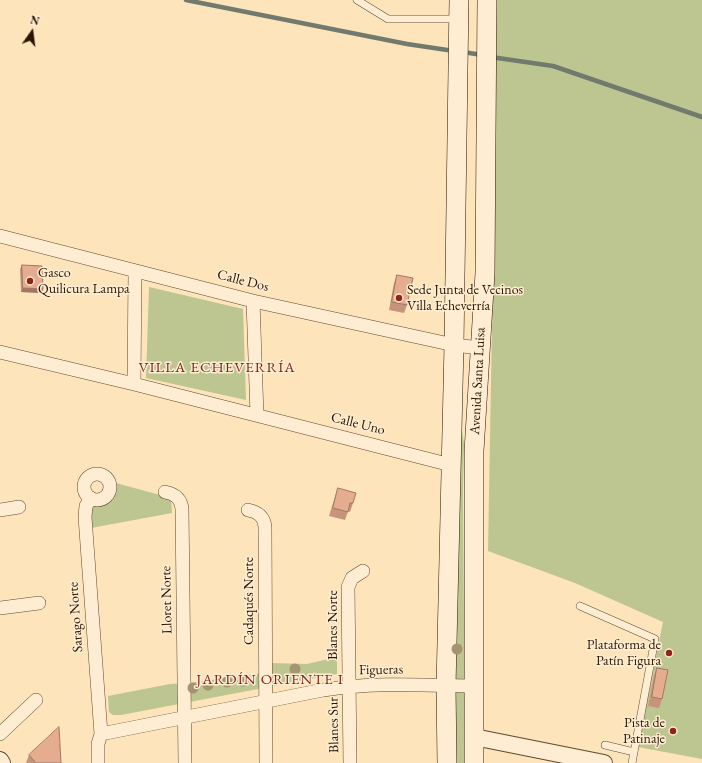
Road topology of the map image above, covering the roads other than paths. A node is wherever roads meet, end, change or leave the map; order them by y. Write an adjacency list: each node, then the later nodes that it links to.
1 (357, 0): 4 (lane)
2 (459, 0): 4 (main road, Avenida Santa Luisa)
3 (487, 0): 9 (main road, Avenida Santa Luisa)
4 (459, 25): 8 (main road, Avenida Santa Luisa)
5 (0, 236): 6 (street, Calle Dos)
6 (135, 271): 7 (street, Calle Dos); 11 (street)
7 (253, 300): 8 (street, Calle Dos); 12 (street)
8 (454, 345): 9 (street, Calle Dos); 13 (main road, Avenida Santa Luisa)
9 (480, 348): 25 (main road, Avenida Santa Luisa)
10 (0, 352): 11 (street, Calle Uno)
11 (134, 384): 12 (street, Calle Uno)
12 (257, 415): 13 (street, Calle Uno)
13 (451, 465): 24 (main road, Avenida Santa Luisa)
14 (165, 492): 28 (street, Lloret Norte)
15 (91, 498): 30 (street, Sarago Norte)
16 (19, 507): 17 (street)
17 (0, 510)
18 (248, 510): 27 (street, Cadaqués Norte)
19 (363, 571): 23 (street, Blanes Norte)
20 (39, 603): 22 (street)
21 (580, 606): 33 (lane)
22 (0, 608)
23 (350, 686): 24 (street, Figueras); 27 (street, Figueras); 39 (street, Blanes Sur)
24 (446, 686): 25 (street, Figueras); 40 (main road, Avenida Santa Luisa)
25 (474, 686): 31 (main road, Avenida Santa Luisa)
26 (36, 700): 29 (street)
27 (266, 702): 28 (street, Figueras); 38 (street, Cadaqués Norte)
28 (184, 718): 30 (street, Figueras); 37 (street, Lloret Norte)
29 (0, 734)
30 (101, 734): 36 (street, Sarago Norte)
31 (474, 737): 41 (main road, Avenida Santa Luisa); 42 (street)
32 (605, 745): 33 (lane)
33 (634, 752): 43 (lane)
34 (0, 760): 35 (street)
35 (2, 763)
36 (98, 763)
37 (185, 763)
38 (266, 763)
39 (350, 763)
40 (447, 763)
41 (474, 763)
42 (604, 763)
43 (632, 763)

